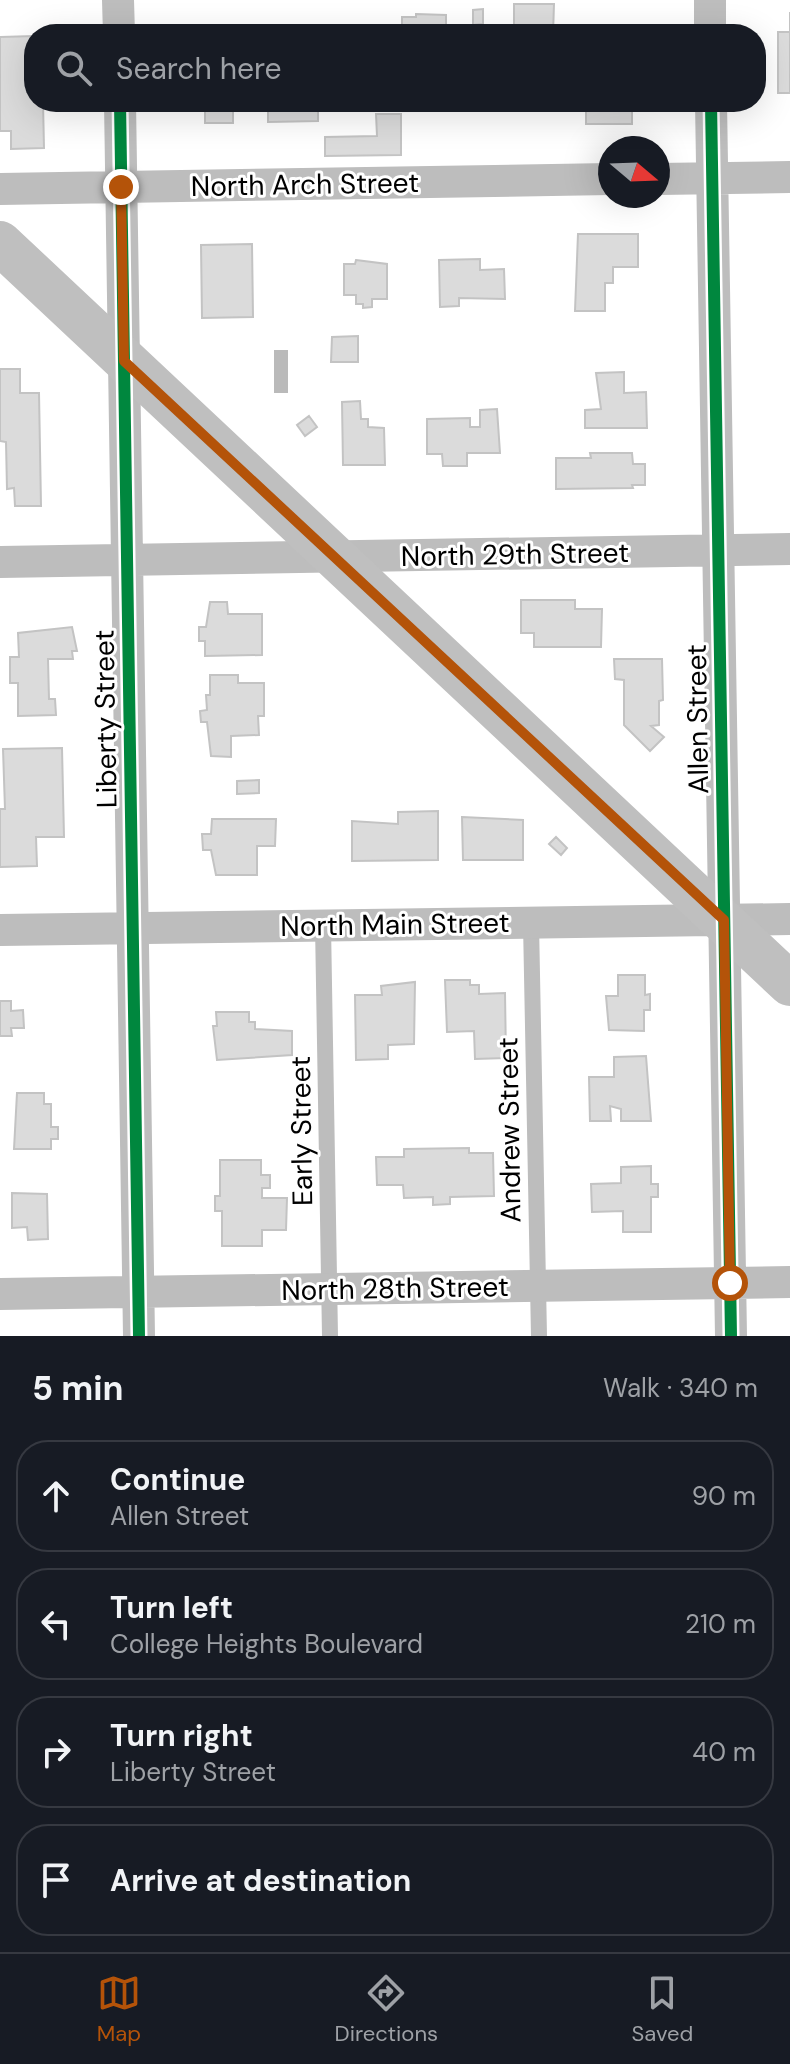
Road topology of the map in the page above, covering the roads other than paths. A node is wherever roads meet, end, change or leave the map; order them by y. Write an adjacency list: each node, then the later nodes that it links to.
1 (118, 0): 3 (street)
2 (710, 0): 4 (street)
3 (119, 24)
4 (710, 24)
5 (120, 112): 11 (street, Liberty Street)
6 (711, 112): 8 (street, Allen Street)
7 (790, 177): 8 (street)
8 (713, 178): 10 (street); 16 (street, Allen Street)
9 (598, 179): 11 (street, North Arch Street)
10 (670, 179)
11 (121, 187): 12 (street, North Arch Street); 14 (street, Liberty Street)
12 (0, 189)
13 (0, 243): 14 (street)
14 (124, 361): 17 (street); 18 (street, Liberty Street)
15 (790, 549): 16 (street, North 29th Street)
16 (718, 551): 17 (street, North 29th Street); 21 (street, Allen Street)
17 (336, 557): 18 (street, North 29th Street); 21 (street)
18 (127, 560): 19 (street, North 29th Street); 24 (street, Liberty Street)
19 (0, 562)
20 (790, 919): 21 (street, North Main Street)
21 (724, 920): 22 (street, North Main Street); 26 (street); 28 (street, Allen Street)
22 (531, 923): 23 (street, North Main Street); 29 (lane, Andrew Street)
23 (323, 925): 24 (street, North Main Street); 30 (lane, Early Street)
24 (133, 928): 25 (street, North Main Street); 31 (street, Liberty Street)
25 (0, 930)
26 (790, 984)
27 (790, 1282): 28 (street, North 28th Street)
28 (730, 1283): 29 (street, North 28th Street); 36 (street, Allen Street)
29 (538, 1286): 30 (street, North 28th Street); 35 (lane, Andrew Street)
30 (329, 1289): 31 (street, North 28th Street); 34 (lane, Early Street)
31 (138, 1292): 32 (street, North 28th Street); 33 (street, Liberty Street)
32 (0, 1294)
33 (139, 1336)
34 (330, 1336)
35 (539, 1336)
36 (731, 1336)

